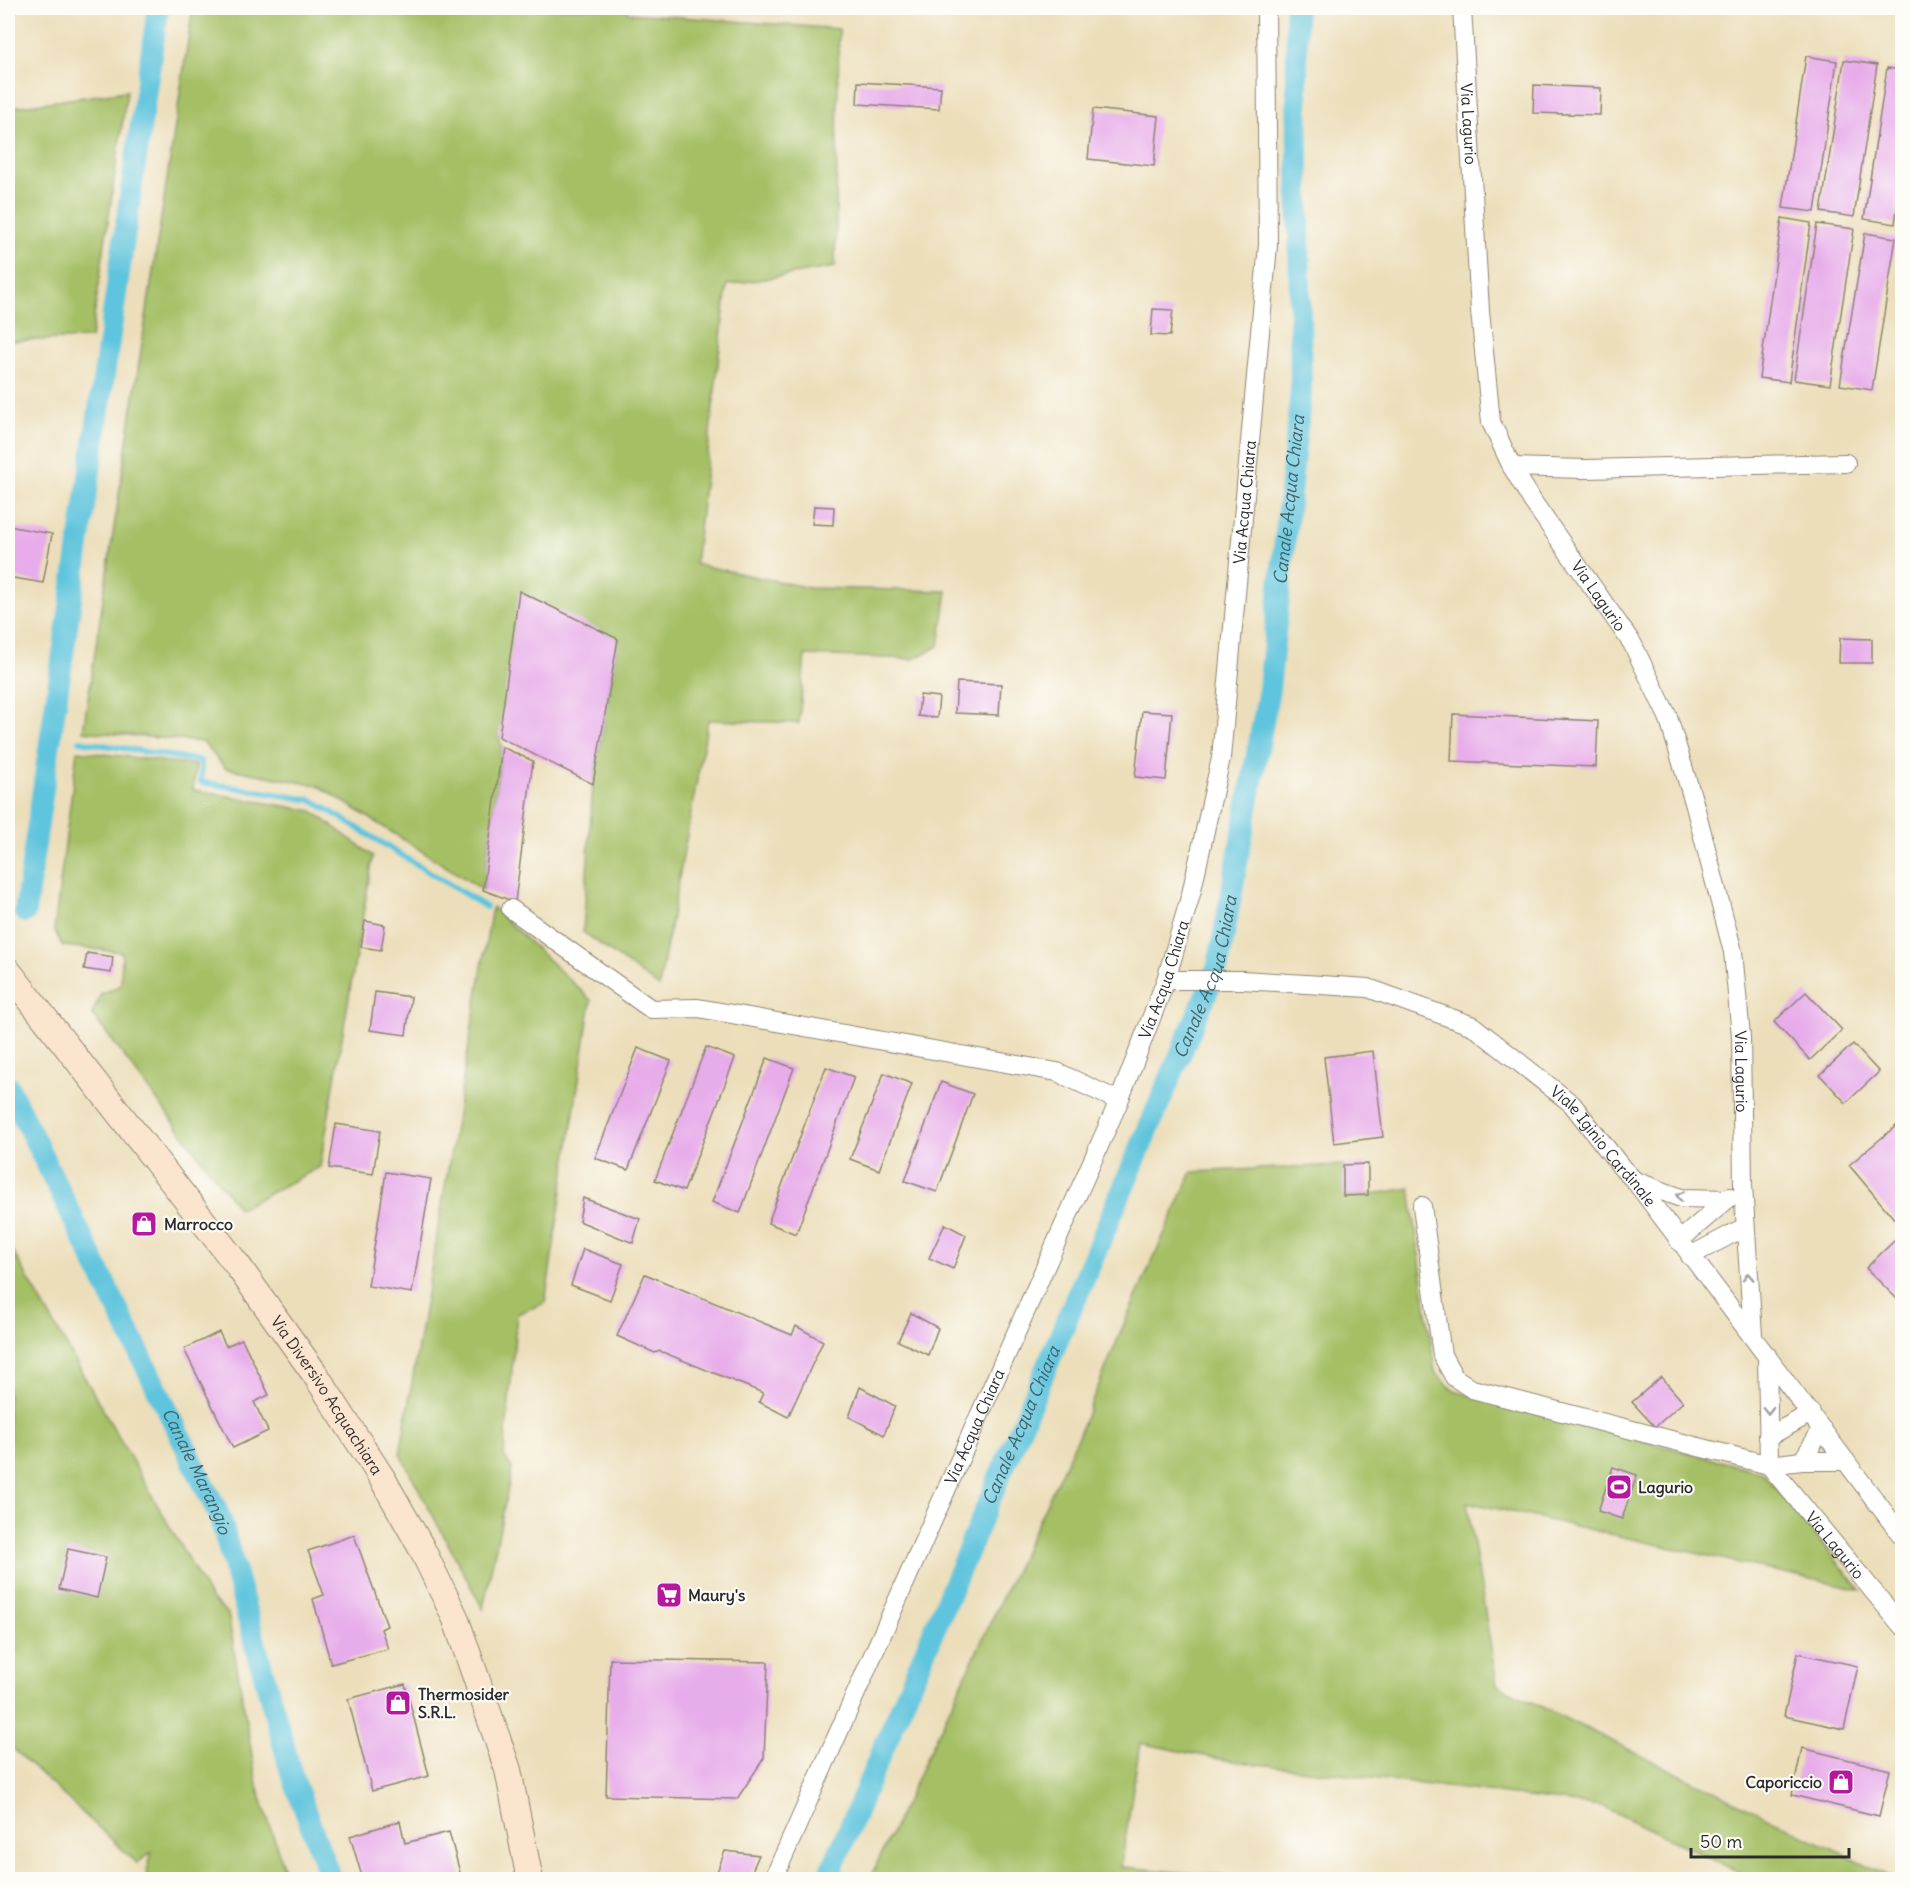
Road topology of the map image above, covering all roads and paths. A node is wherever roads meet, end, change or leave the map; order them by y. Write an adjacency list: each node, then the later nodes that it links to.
1 (1266, 8): 7 (street, Via Acqua Chiara)
2 (1462, 8): 4 (street, Via Lagurio)
3 (1846, 463): 4 (street)
4 (1512, 467): 10 (street, Via Lagurio)
5 (511, 909): 8 (street)
6 (8, 971): 26 (main road, Via Diversivo Acquachiara)
7 (1166, 981): 8 (street, Via Acqua Chiara); 9 (street, Viale Iginio Cardinale)
8 (1119, 1101): 27 (street, Via Acqua Chiara)
9 (1635, 1180): 11 (street, one-way to 9); 14 (street, Viale Iginio Cardinale)
10 (1743, 1186): 11 (street); 13 (street, Via Lagurio)
11 (1727, 1199): 14 (street)
12 (1422, 1206): 23 (street)
13 (1745, 1227): 15 (street); 16 (street, Via Lagurio, one-way to 13)
14 (1679, 1241): 15 (street, Viale Iginio Cardinale)
15 (1690, 1256): 16 (street, Viale Iginio Cardinale)
16 (1753, 1335): 17 (street, Viale Iginio Cardinale)
17 (1767, 1355): 18 (street, Viale Iginio Cardinale); 20 (street, one-way to 20)
18 (1811, 1413): 19 (street, Viale Iginio Cardinale); 20 (street)
19 (1822, 1429): 21 (street); 22 (street, Viale Iginio Cardinale)
20 (1768, 1437): 23 (street)
21 (1802, 1461): 22 (street); 23 (street)
22 (1846, 1461): 24 (street, Viale Iginio Cardinale)
23 (1770, 1465): 25 (street, Via Lagurio)
24 (1902, 1536)
25 (1902, 1626)
26 (530, 1880)
27 (773, 1880)

